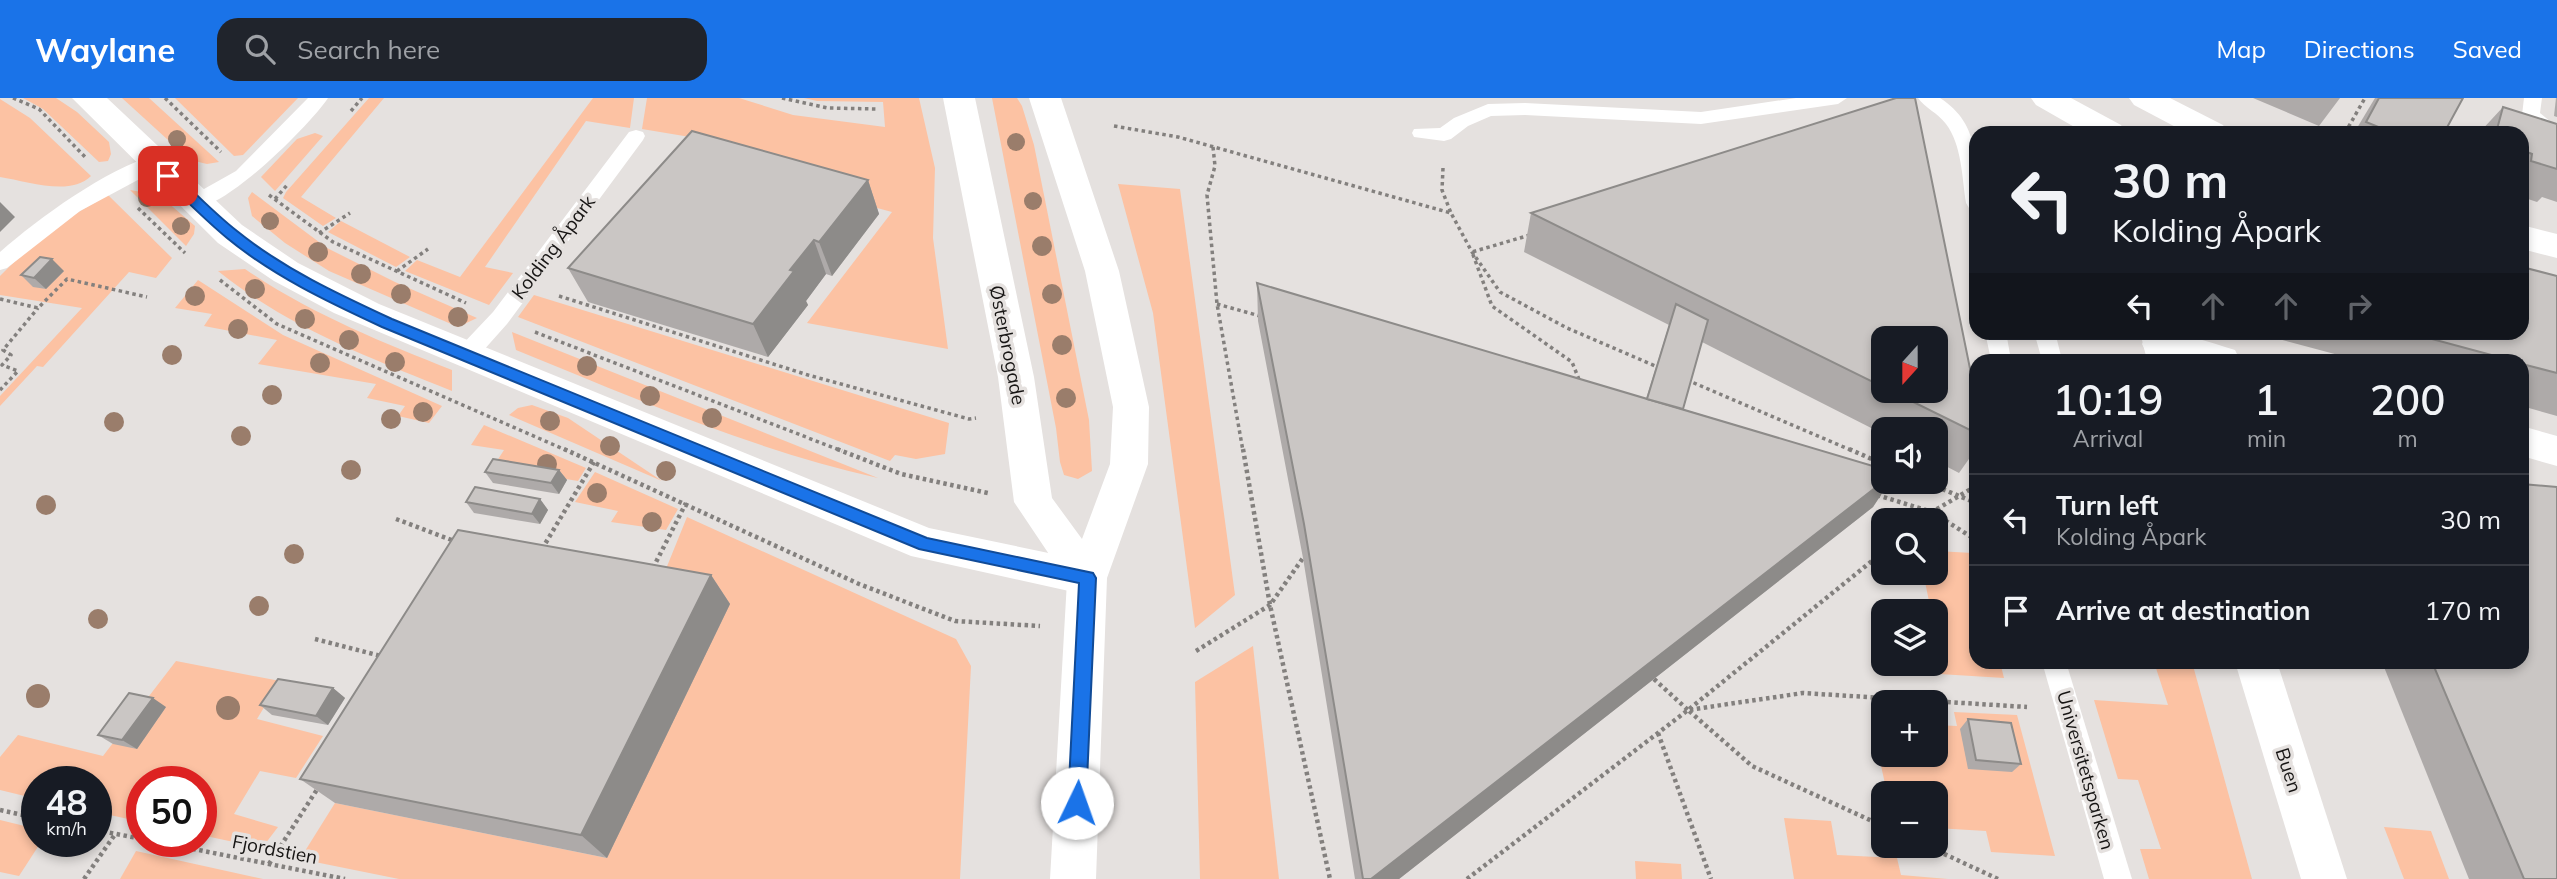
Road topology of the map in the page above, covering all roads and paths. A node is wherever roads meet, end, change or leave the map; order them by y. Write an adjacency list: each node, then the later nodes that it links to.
1 (13, 98): 27 (path)
2 (88, 98): 24 (main road)
3 (164, 98): 26 (path)
4 (319, 98): 26 (lane)
5 (782, 98): 14 (path)
6 (959, 98): 55 (main road, Østerbrogade)
7 (1045, 98): 76 (main road)
8 (1838, 98): 20 (lane)
9 (1927, 98): 25 (lane)
10 (2047, 98): 16 (main road)
11 (2145, 98): 17 (main road)
12 (2365, 98): 18 (path)
13 (2533, 98): 22 (lane)
14 (878, 109)
15 (1114, 126): 23 (path)
16 (2097, 126)
17 (2192, 126)
18 (2349, 126)
19 (1421, 133): 20 (lane)
20 (1444, 135): 29 (path)
21 (636, 136): 40 (lane, Kolding Åpark)
22 (2557, 138)
23 (1213, 147): 29 (path); 43 (path)
24 (155, 162): 27 (lane); 28 (main road)
25 (1969, 171)
26 (243, 176): 28 (lane); 31 (path)
27 (111, 183): 37 (path); 38 (lane)
28 (195, 203): 49 (main road)
29 (1451, 212): 36 (path)
30 (349, 213): 31 (path)
31 (319, 233): 39 (path)
32 (1539, 233): 36 (path)
33 (2529, 239): 34 (main road)
34 (2557, 246)
35 (428, 248): 39 (path)
36 (1472, 253): 50 (path); 52 (path)
37 (191, 258)
38 (0, 263)
39 (397, 271): 45 (path)
40 (524, 285): 45 (lane, Kolding Åpark); 55 (path)
41 (147, 298): 44 (path)
42 (0, 299): 44 (path)
43 (1217, 304): 46 (path); 78 (path)
44 (38, 308): 53 (path)
45 (499, 318): 49 (lane, Kolding Åpark); 65 (path)
46 (1271, 318)
47 (2161, 346): 48 (main road)
48 (2196, 354)
49 (466, 355): 76 (main road)
50 (1666, 370)
51 (1676, 375): 58 (path)
52 (1582, 387)
53 (0, 390)
54 (469, 407): 59 (path)
55 (1021, 413): 65 (main road, Østerbrogade)
56 (2529, 443): 57 (main road)
57 (2557, 450)
58 (1871, 459)
59 (594, 462): 66 (path); 74 (path)
60 (1969, 491): 63 (path)
61 (1867, 492): 67 (path)
62 (1948, 492): 63 (path)
63 (1959, 497): 64 (path); 68 (path)
64 (1969, 501)
65 (1033, 502): 76 (main road, Østerbrogade)
66 (686, 503): 77 (path); 79 (path)
67 (1919, 508)
68 (1939, 508)
69 (396, 519): 72 (path)
70 (1948, 522): 71 (path)
71 (1969, 536)
72 (461, 544)
73 (1303, 558): 78 (path)
74 (535, 559)
75 (1871, 562): 87 (path)
76 (1087, 578): 79 (main road)
77 (647, 579)
78 (1270, 605): 81 (path); 102 (path)
79 (1085, 628): 101 (main road)
80 (315, 639): 82 (path)
81 (1196, 651)
82 (387, 658)
83 (2056, 669): 106 (lane, Universitetsparken)
84 (2258, 669): 107 (main road, Buen)
85 (1654, 679): 87 (path)
86 (2027, 707): 87 (path)
87 (1688, 710): 88 (path); 92 (path)
88 (1658, 733): 103 (path); 104 (path)
89 (320, 785): 98 (path)
90 (0, 810): 91 (path)
91 (21, 815)
92 (1871, 821)
93 (112, 832): 94 (path)
94 (116, 833): 95 (path); 99 (path)
95 (126, 835)
96 (217, 854): 98 (path, Fjordstien)
97 (1948, 856): 105 (path)
98 (269, 864): 100 (path, Fjordstien)
99 (84, 879)
100 (345, 879)
101 (1073, 879)
102 (1330, 879)
103 (1467, 879)
104 (1711, 879)
105 (1998, 879)
106 (2118, 879)
107 (2324, 879)

